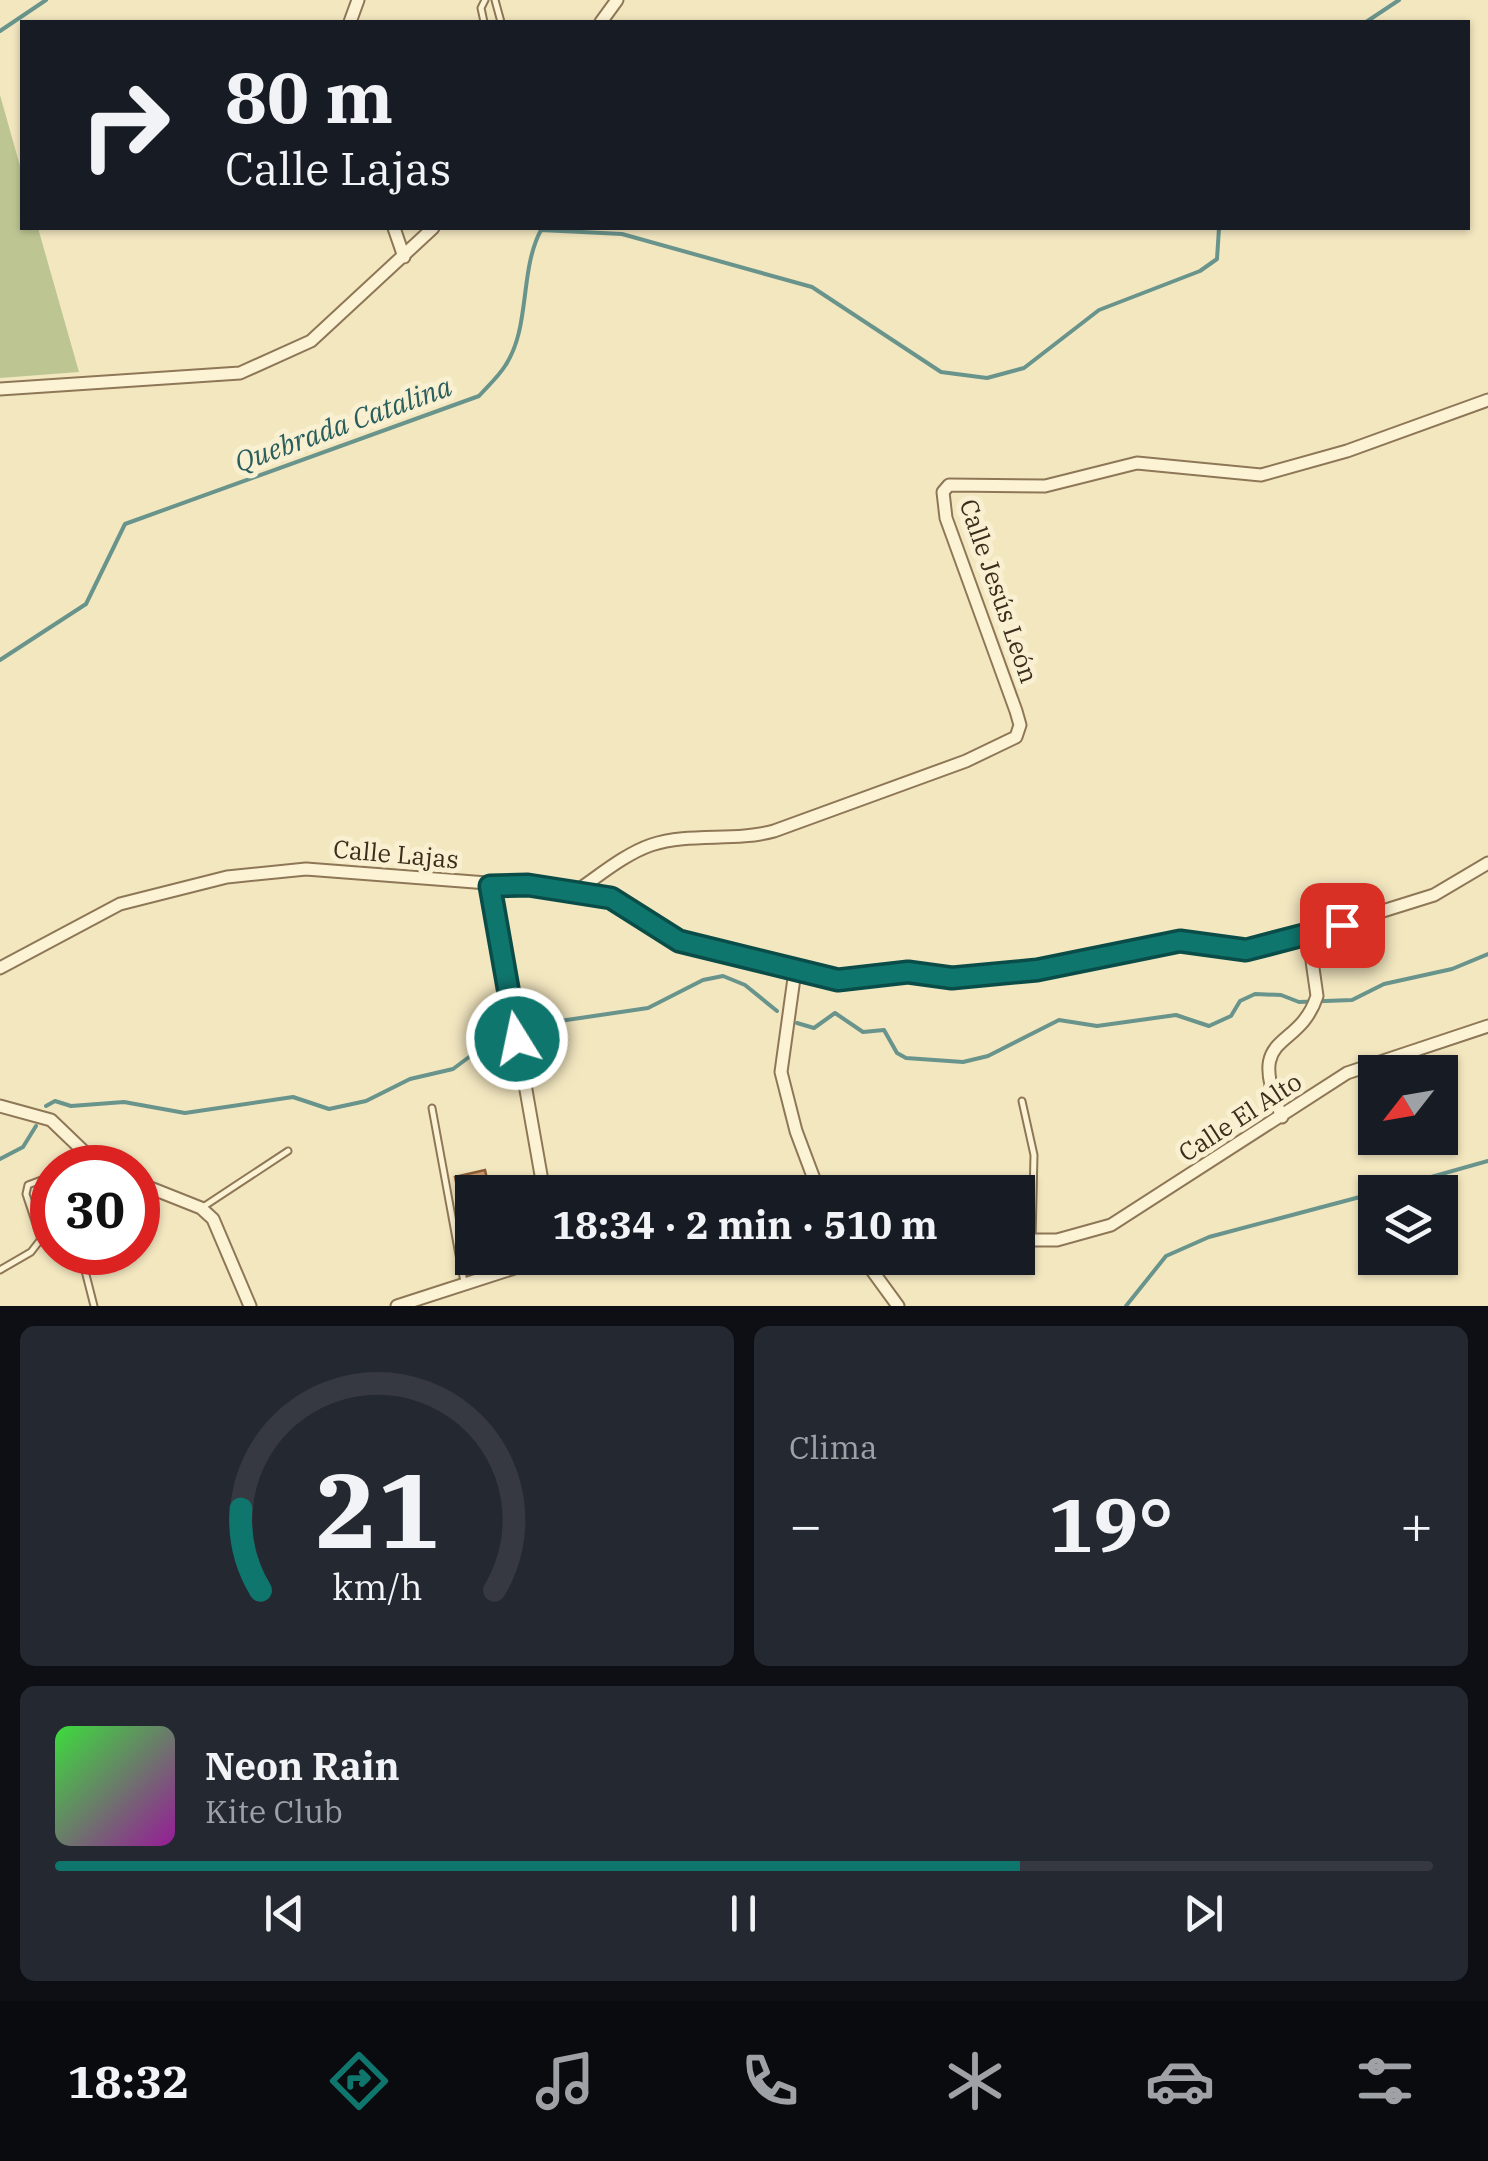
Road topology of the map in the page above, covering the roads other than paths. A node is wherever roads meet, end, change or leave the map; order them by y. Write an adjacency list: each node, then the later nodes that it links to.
1 (395, 230): 3 (street)
2 (431, 230): 3 (street)
3 (404, 257): 4 (street)
4 (0, 388)
5 (1488, 400): 8 (street, Calle Jesús León)
6 (1488, 863): 9 (street, Calle Lajas)
7 (490, 886): 8 (street, Calle Lajas); 10 (street, Calle Lajas); 19 (street)
8 (578, 890): 11 (street, Calle Lajas)
9 (1308, 934): 11 (street, Calle Lajas); 16 (street)
10 (0, 968)
11 (796, 971): 20 (street)
12 (1488, 1026): 16 (street, Calle El Alto)
13 (1022, 1101): 21 (lane)
14 (0, 1106): 17 (street)
15 (432, 1108): 30 (lane)
16 (1282, 1117): 24 (street, Calle El Alto)
17 (78, 1145)
18 (288, 1151): 23 (lane)
19 (541, 1175)
20 (814, 1175)
21 (1034, 1175)
22 (160, 1192): 23 (street)
23 (200, 1208): 32 (street)
24 (1035, 1240)
25 (30, 1253): 26 (lane)
26 (0, 1270)
27 (85, 1275): 31 (lane)
28 (494, 1275): 30 (street)
29 (875, 1275): 34 (street)
30 (464, 1285): 33 (street)
31 (94, 1306)
32 (250, 1306)
33 (397, 1306)
34 (898, 1306)

